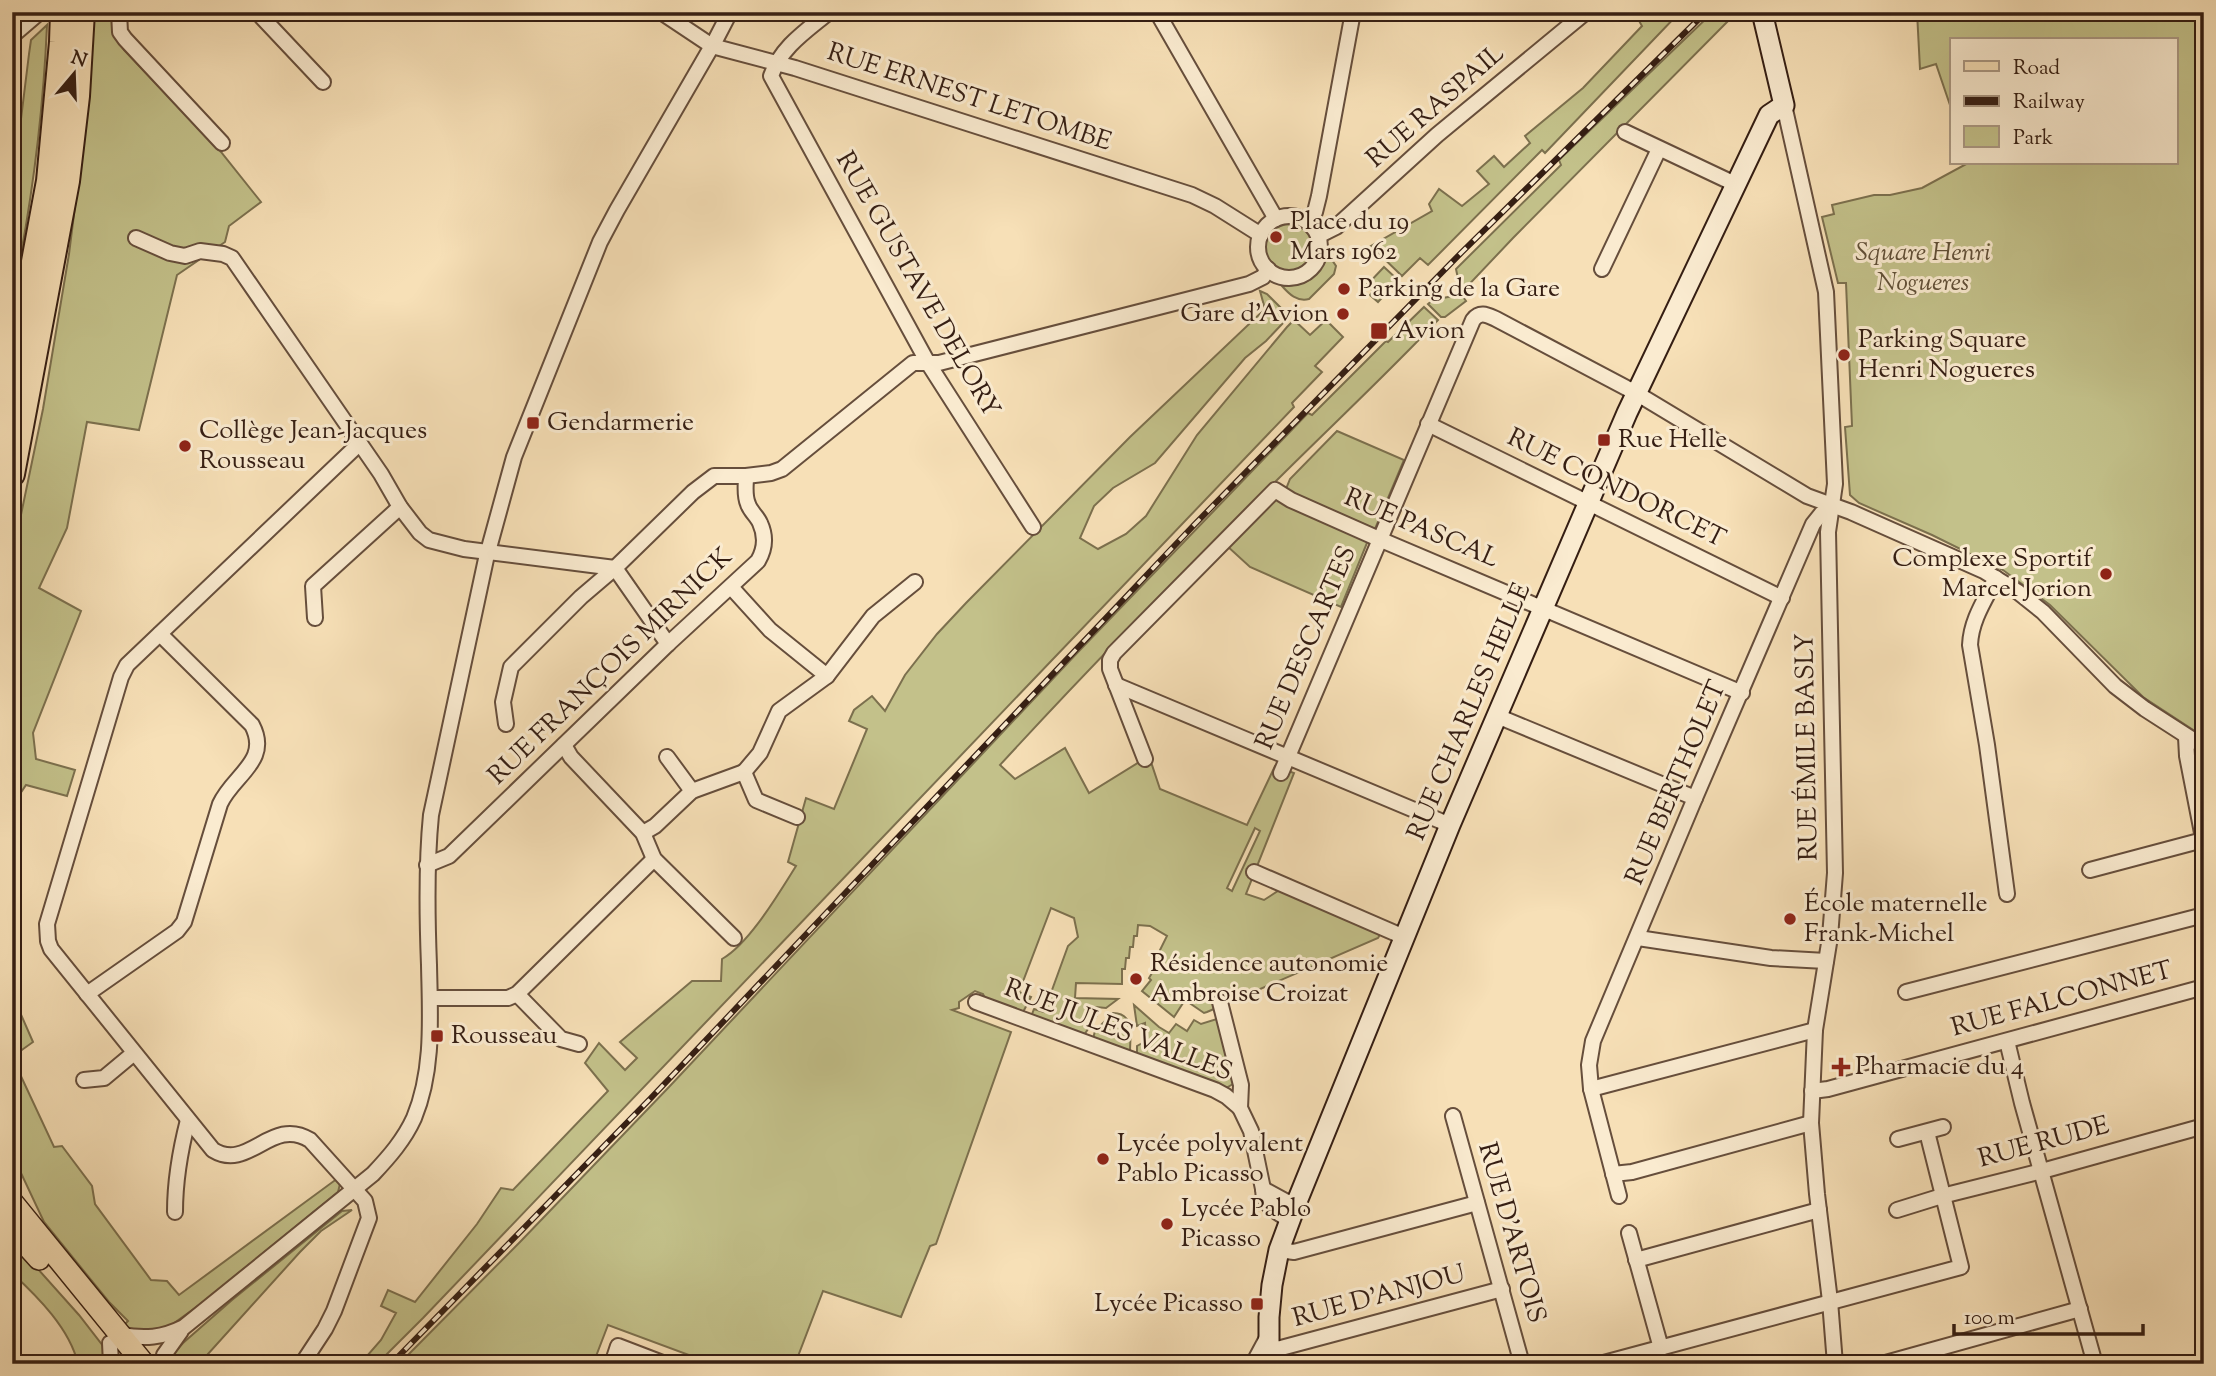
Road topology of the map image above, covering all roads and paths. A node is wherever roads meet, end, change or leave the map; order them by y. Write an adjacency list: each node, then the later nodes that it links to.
1 (40, 12): 13 (street)
2 (63, 12): 14 (highway)
3 (82, 12): 14 (highway)
4 (119, 12): 20 (street)
5 (257, 12): 17 (street)
6 (661, 12): 15 (street, RUE ERNEST LETOMBE)
7 (730, 12): 15 (street)
8 (829, 12): 16 (street)
9 (1157, 12): 23 (street)
10 (1353, 12): 24 (street)
11 (1586, 12): 26 (street, RUE RASPAIL)
12 (1762, 12): 18 (street)
13 (12, 36)
14 (71, 42): 31 (highway); 35 (highway)
15 (712, 46): 16 (street, RUE ERNEST LETOMBE); 42 (street)
16 (775, 63): 25 (street, RUE ERNEST LETOMBE); 30 (street, RUE GUSTAVE DELORY)
17 (323, 82)
18 (1784, 105): 22 (street, RUE CHARLES HELLE); 38 (street, RUE ÉMILE BASLY)
19 (1625, 132): 21 (street)
20 (222, 143)
21 (1659, 149): 22 (street); 29 (street)
22 (1735, 184): 32 (street, RUE CHARLES HELLE)
23 (1276, 219): 24 (street); 25 (street)
24 (1309, 223): 26 (street)
25 (1261, 236): 28 (street)
26 (1318, 236): 28 (street)
27 (136, 238): 34 (street)
28 (1268, 269): 30 (street)
29 (1602, 269)
30 (928, 363): 36 (street); 40 (street, RUE GUSTAVE DELORY)
31 (12, 380)
32 (1636, 393): 33 (street, RUE DESCARTES); 37 (street, RUE CHARLES HELLE); 38 (street)
33 (1427, 424): 37 (street, RUE CONDORCET); 41 (street, RUE DESCARTES)
34 (360, 443): 39 (street); 50 (street)
35 (12, 474)
36 (746, 476): 43 (street); 46 (street, RUE FRANÇOIS MIRNICK)
37 (1589, 502): 47 (street, RUE CONDORCET); 48 (street, RUE CHARLES HELLE)
38 (1832, 506): 44 (street); 47 (street, RUE BERTHOLET); 80 (street, RUE ÉMILE BASLY)
39 (400, 507): 42 (street); 49 (street)
40 (1034, 527)
41 (1379, 539): 48 (street, RUE PASCAL); 53 (street, RUE PASCAL); 60 (street, RUE DESCARTES)
42 (489, 551): 43 (street); 72 (street)
43 (615, 568): 51 (street); 56 (street)
44 (1996, 578): 57 (street); 75 (street)
45 (915, 582): 52 (street)
46 (732, 587): 51 (street, RUE FRANÇOIS MIRNICK); 52 (street)
47 (1782, 598): 54 (street, RUE BERTHOLET)
48 (1543, 608): 54 (street, RUE PASCAL); 55 (street, RUE CHARLES HELLE)
49 (315, 618)
50 (160, 634): 83 (street); 83 (street)
51 (668, 644): 58 (street, RUE FRANÇOIS MIRNICK)
52 (827, 676): 63 (street)
53 (1116, 685): 60 (street); 62 (street)
54 (1742, 693): 66 (street, RUE BERTHOLET)
55 (1497, 716): 66 (street); 68 (street, RUE CHARLES HELLE)
56 (506, 724)
57 (2186, 737): 59 (street); 70 (street)
58 (564, 746): 69 (street); 72 (street, RUE FRANÇOIS MIRNICK)
59 (2204, 747)
60 (1288, 756): 64 (street, RUE DESCARTES); 68 (street)
61 (667, 757): 65 (street)
62 (1145, 759)
63 (744, 772): 65 (street); 67 (street)
64 (1281, 773)
65 (692, 791): 69 (street)
66 (1695, 798): 79 (street, RUE BERTHOLET)
67 (797, 817)
68 (1450, 825): 78 (street, RUE CHARLES HELLE)
69 (643, 833): 71 (street)
70 (2204, 841): 73 (street)
71 (654, 859): 77 (street); 84 (street)
72 (427, 865): 85 (street)
73 (2091, 870)
74 (1254, 872): 78 (street)
75 (2007, 894)
76 (2204, 915): 82 (street)
77 (734, 937)
78 (1404, 937): 113 (street, RUE CHARLES HELLE)
79 (1638, 938): 80 (street); 93 (street, RUE BERTHOLET)
80 (1826, 961): 88 (street, RUE ÉMILE BASLY)
81 (2204, 987): 89 (street, RUE FALCONNET)
82 (1906, 992)
83 (87, 994): 91 (street)
84 (517, 994): 85 (street); 90 (street)
85 (430, 998): 105 (street)
86 (976, 1002): 95 (street, RUE JULES VALLES)
87 (1220, 1002): 95 (street)
88 (1815, 1030): 93 (street); 94 (street, RUE ÉMILE BASLY)
89 (2007, 1041): 94 (street, RUE FALCONNET); 103 (street)
90 (579, 1044)
91 (134, 1053): 92 (street); 97 (street)
92 (84, 1080)
93 (1591, 1089): 104 (street, RUE BERTHOLET)
94 (1812, 1091): 98 (street, RUE ÉMILE BASLY)
95 (1240, 1108): 113 (street)
96 (1453, 1116): 109 (street, RUE D'ARTOIS)
97 (188, 1120): 105 (street); 112 (street)
98 (1811, 1123): 104 (street); 110 (street, RUE ÉMILE BASLY)
99 (2204, 1126): 103 (street, RUE RUDE)
100 (1943, 1127): 101 (street)
101 (1927, 1132): 102 (street); 107 (street)
102 (1898, 1139)
103 (2042, 1171): 107 (street, RUE RUDE); 120 (street)
104 (1613, 1174): 106 (street, RUE BERTHOLET)
105 (354, 1189): 121 (street); 128 (street)
106 (1619, 1196)
107 (1942, 1196): 111 (street, RUE RUDE); 119 (street)
108 (12, 1202): 122 (main road)
109 (1477, 1203): 116 (street); 118 (street, RUE D'ARTOIS)
110 (1819, 1210): 117 (street); 119 (street, RUE ÉMILE BASLY)
111 (1897, 1210)
112 (175, 1212)
113 (1293, 1212): 116 (street, RUE CHARLES HELLE)
114 (12, 1229): 122 (main road)
115 (1629, 1233): 117 (street)
116 (1279, 1250): 124 (street, RUE CHARLES HELLE)
117 (1636, 1260): 123 (street)
118 (1502, 1289): 124 (street, RUE D'ANJOU); 132 (street, RUE D'ARTOIS)
119 (1830, 1301): 123 (street); 134 (street, RUE ÉMILE BASLY)
120 (2080, 1309): 135 (street); 136 (street)
121 (184, 1327): 122 (street); 127 (street)
122 (114, 1347): 125 (main road); 126 (main road)
123 (1661, 1348): 133 (street)
124 (1269, 1349): 131 (street)
125 (126, 1364)
126 (144, 1364)
127 (163, 1364)
128 (302, 1364)
129 (612, 1364): 130 (street)
130 (665, 1364)
131 (1253, 1364)
132 (1522, 1364)
133 (1600, 1364)
134 (1835, 1364)
135 (1882, 1364)
136 (2095, 1364)

